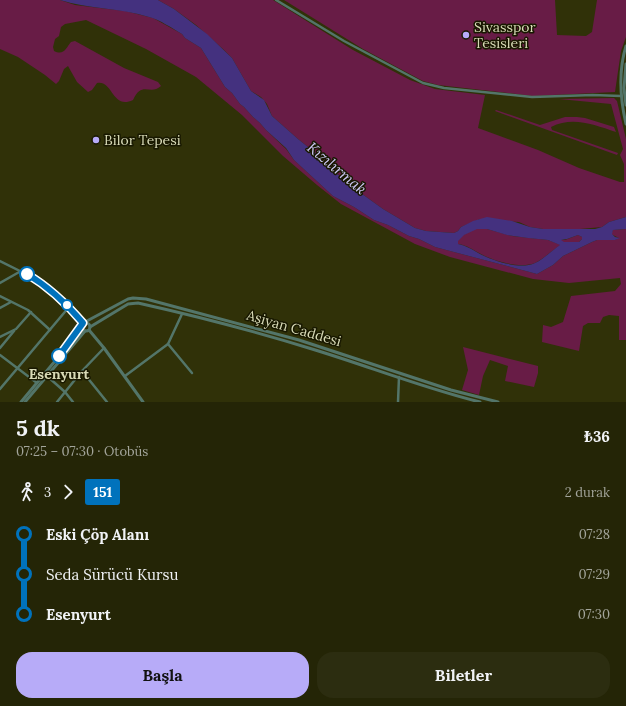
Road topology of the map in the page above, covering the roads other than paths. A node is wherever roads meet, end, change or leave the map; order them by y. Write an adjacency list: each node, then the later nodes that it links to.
1 (276, 0): 4 (street)
2 (626, 46): 4 (street)
3 (626, 64): 4 (street)
4 (624, 97): 5 (street); 6 (street)
5 (626, 105)
6 (626, 124)
7 (0, 261): 8 (street)
8 (21, 271): 9 (street); 12 (street)
9 (0, 282)
10 (0, 296): 11 (street)
11 (11, 302): 13 (street); 14 (street)
12 (69, 307): 16 (street); 19 (street)
13 (0, 308)
14 (31, 312): 17 (street); 19 (street)
15 (182, 314): 18 (street, Aşiyan Caddesi); 21 (street); 30 (street, Aşiyan Caddesi)
16 (83, 323): 18 (street); 18 (street); 31 (street); 42 (street, Aşiyan Caddesi)
17 (16, 329): 20 (street); 22 (street)
18 (88, 329): 23 (street); 28 (street, Aşiyan Caddesi)
19 (50, 330): 25 (street)
20 (0, 338)
21 (168, 344): 27 (street); 29 (street)
22 (0, 348)
23 (104, 348): 26 (street); 29 (street)
24 (0, 355): 25 (street)
25 (18, 369): 31 (street); 32 (street)
26 (82, 371): 33 (street); 38 (street)
27 (192, 373)
28 (47, 376): 33 (street); 35 (street, Aşiyan Caddesi)
29 (125, 376): 39 (street)
30 (399, 377): 40 (street); 41 (street, Aşiyan Caddesi)
31 (37, 384): 34 (street)
32 (0, 389)
33 (65, 392): 36 (street); 37 (street)
34 (22, 402)
35 (25, 402)
36 (57, 402)
37 (73, 402)
38 (107, 402)
39 (143, 402)
40 (398, 402)
41 (480, 402)
42 (498, 402)

